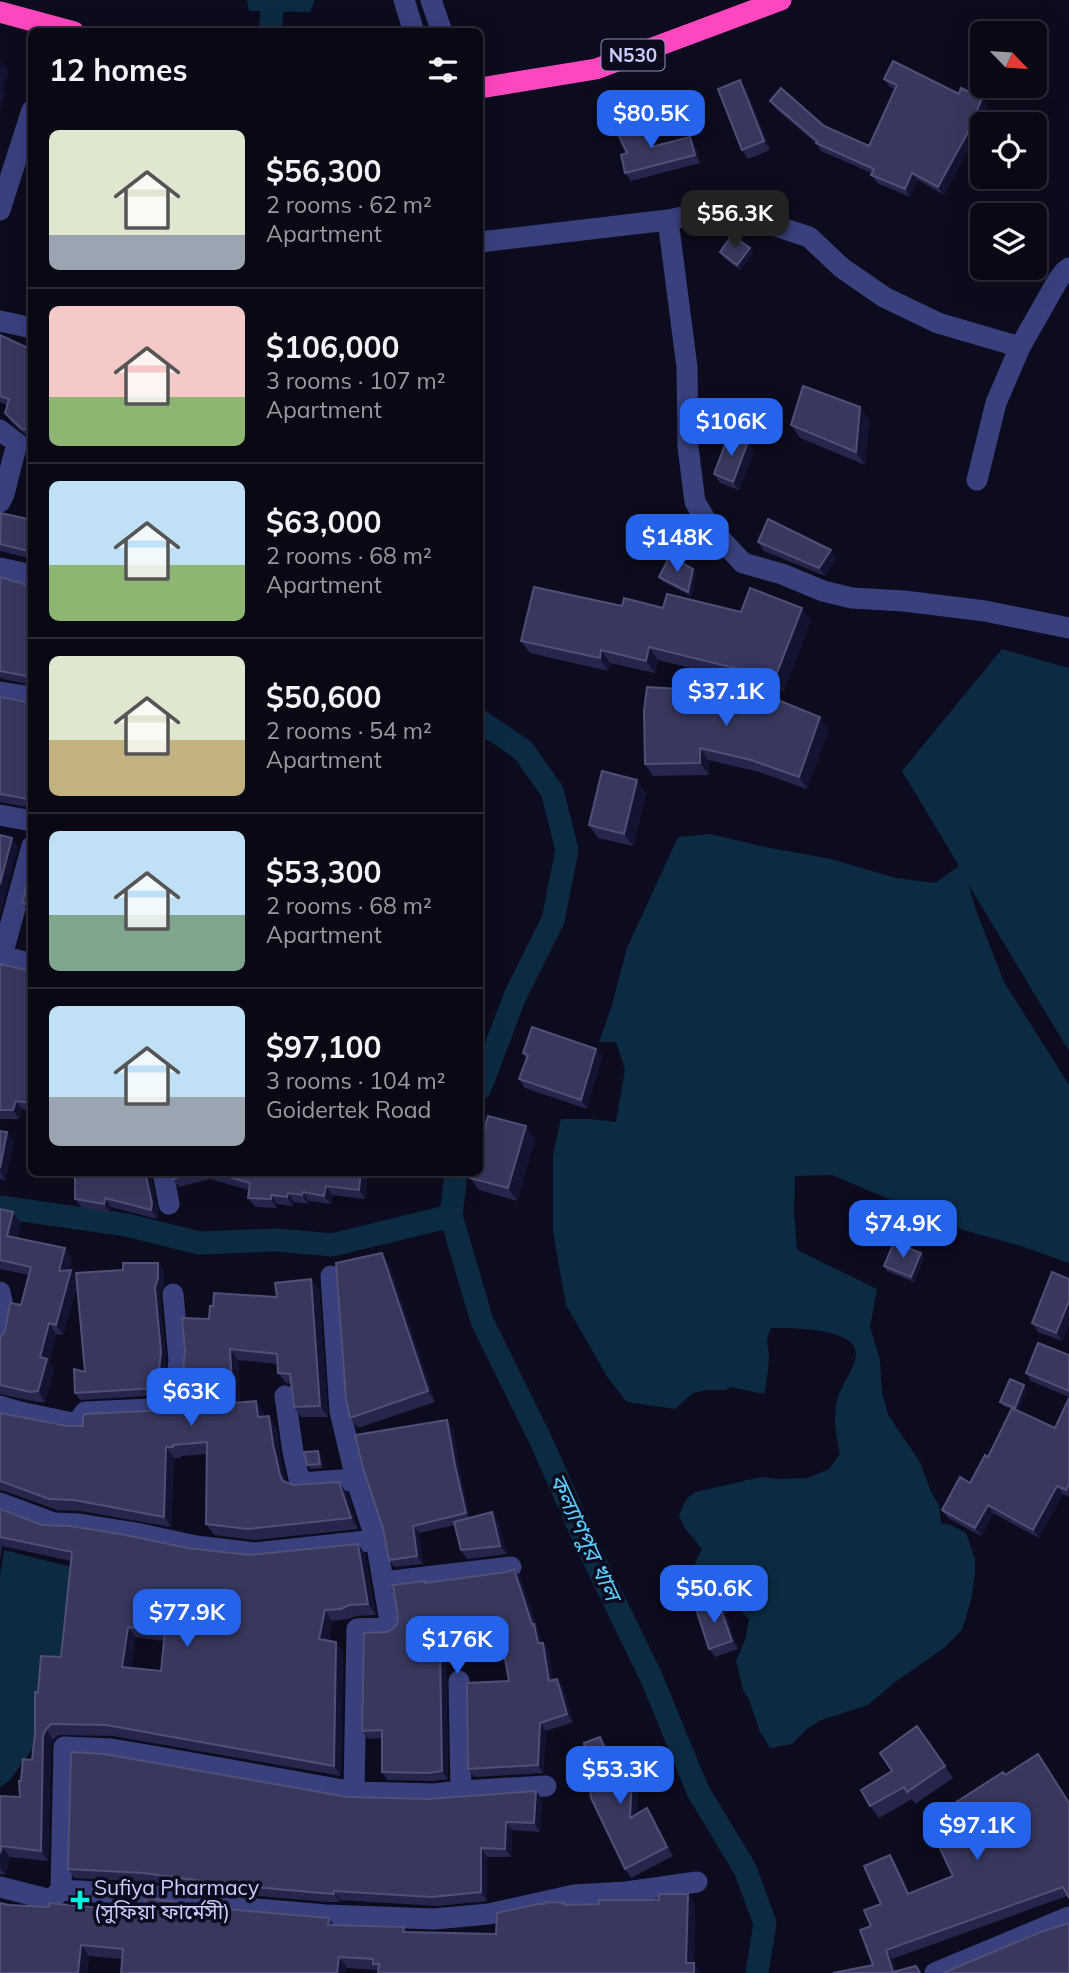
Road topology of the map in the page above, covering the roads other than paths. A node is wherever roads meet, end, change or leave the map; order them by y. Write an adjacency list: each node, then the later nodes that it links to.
1 (404, 0): 6 (street)
2 (431, 0): 7 (street)
3 (781, 0): 8 (highway, N530)
4 (0, 12): 5 (highway)
5 (58, 28)
6 (413, 28)
7 (441, 28)
8 (483, 88)
9 (28, 117): 10 (street)
10 (9, 149): 11 (street)
11 (0, 210)
12 (668, 220): 13 (street); 17 (street); 23 (street)
13 (483, 242)
14 (1069, 268): 17 (street)
15 (0, 321): 16 (street)
16 (28, 327)
17 (1020, 347): 19 (street)
18 (16, 440): 20 (street)
19 (977, 480)
20 (0, 502)
21 (0, 568): 22 (street)
22 (28, 574)
23 (1069, 628)
24 (0, 692): 25 (street)
25 (28, 696)
26 (0, 815): 27 (street)
27 (28, 820)
28 (28, 861): 29 (street)
29 (28, 963)
30 (164, 1176): 31 (street)
31 (169, 1204)
32 (331, 1276): 38 (street)
33 (0, 1292): 35 (street)
34 (173, 1294): 37 (street)
35 (0, 1339)
36 (285, 1396): 38 (street)
37 (0, 1406)
38 (356, 1479): 40 (street)
39 (0, 1503): 40 (street)
40 (376, 1540): 42 (street)
41 (511, 1567): 42 (street)
42 (383, 1582): 46 (street)
43 (458, 1681): 45 (street)
44 (546, 1786): 45 (street)
45 (461, 1791): 46 (street)
46 (354, 1792): 49 (street)
47 (697, 1882): 49 (street)
48 (0, 1887): 49 (street)
49 (61, 1891)
50 (1069, 1917): 51 (street)
51 (935, 1973)

